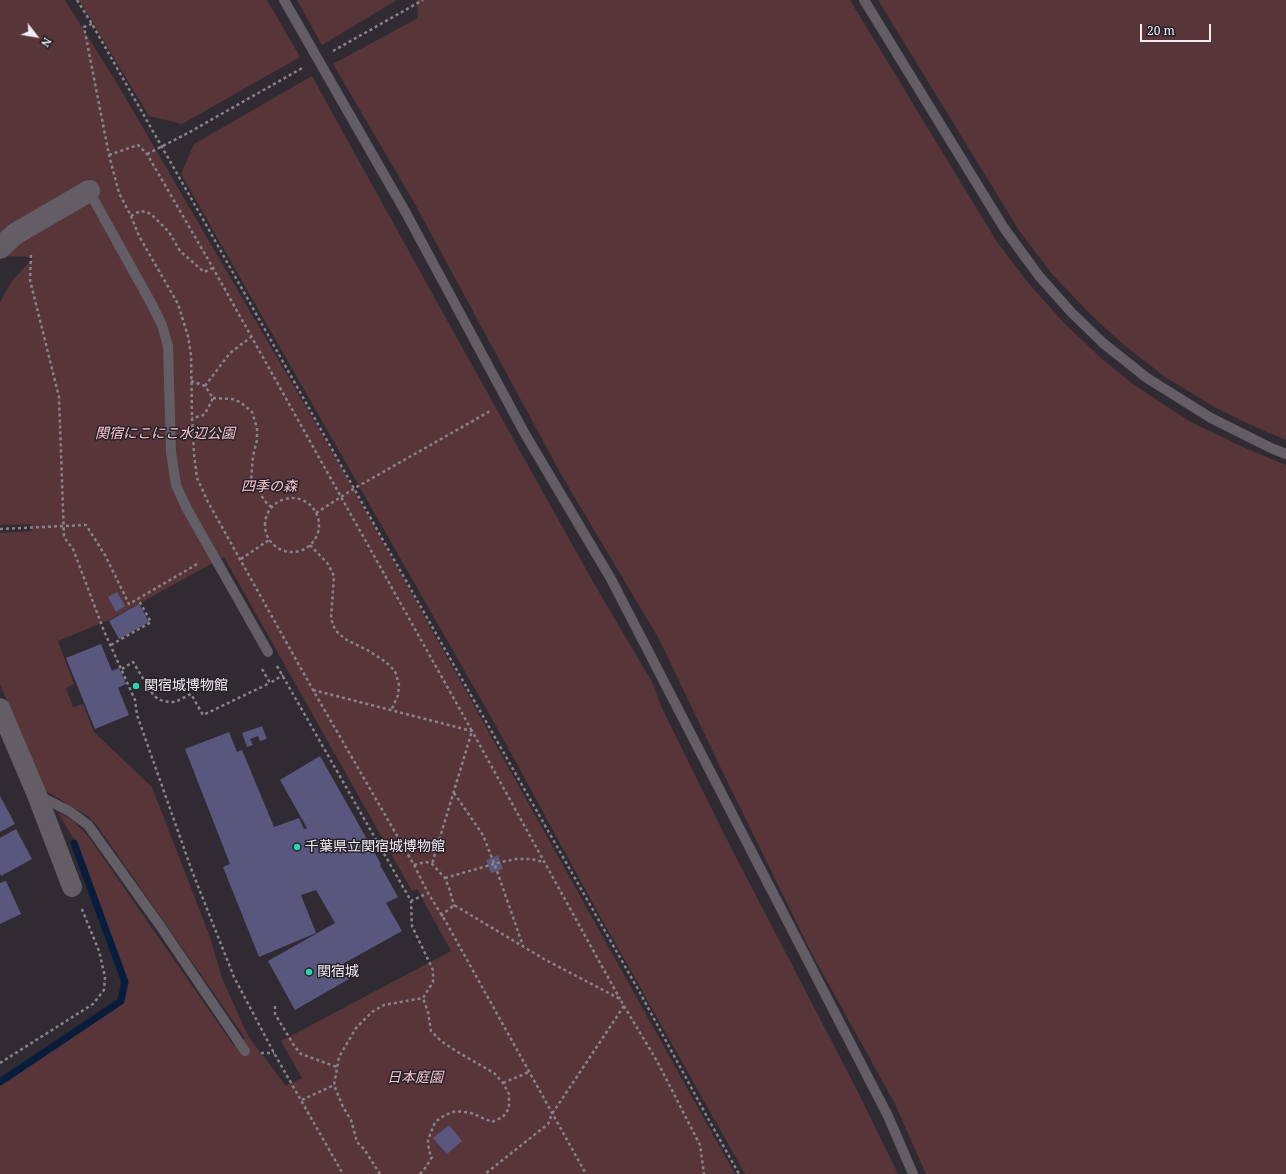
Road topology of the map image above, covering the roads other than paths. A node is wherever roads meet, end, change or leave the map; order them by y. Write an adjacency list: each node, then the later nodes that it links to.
1 (284, 0): 11 (lane)
2 (864, 0): 5 (lane)
3 (89, 191): 4 (street); 6 (lane)
4 (0, 248)
5 (1286, 454)
6 (268, 652)
7 (0, 708): 8 (street)
8 (37, 795): 9 (street); 10 (lane)
9 (72, 887)
10 (245, 1050)
11 (913, 1174)

